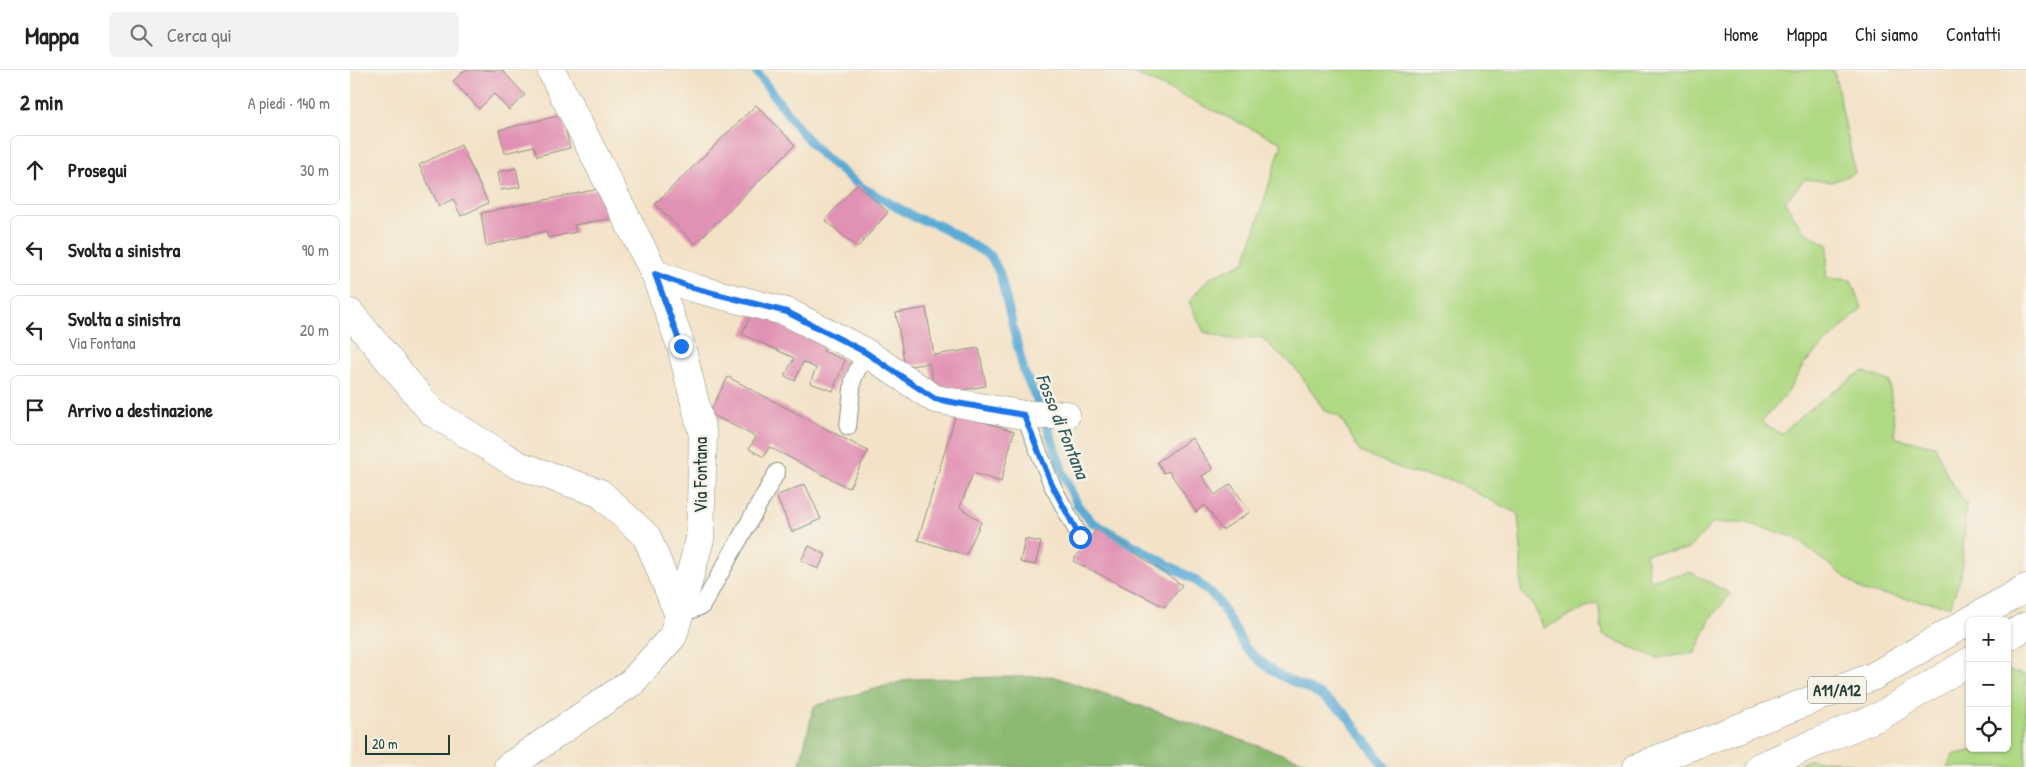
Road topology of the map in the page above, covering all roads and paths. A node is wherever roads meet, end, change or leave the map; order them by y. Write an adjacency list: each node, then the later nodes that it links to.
1 (551, 70): 2 (main road, Via Fontana)
2 (655, 274): 4 (main road); 11 (main road, Via Fontana)
3 (350, 313): 11 (main road)
4 (865, 352): 5 (main road); 7 (lane)
5 (1026, 415): 6 (main road); 9 (lane)
6 (1062, 415)
7 (848, 428)
8 (777, 472): 11 (lane)
9 (1080, 537)
10 (2026, 588): 16 (main road, A11/A12)
11 (679, 615): 15 (main road, Via Fontana)
12 (2026, 626): 13 (main road)
13 (2011, 635)
14 (1968, 662): 17 (main road, A11/A12)
15 (508, 767)
16 (1637, 767)
17 (1759, 767)

